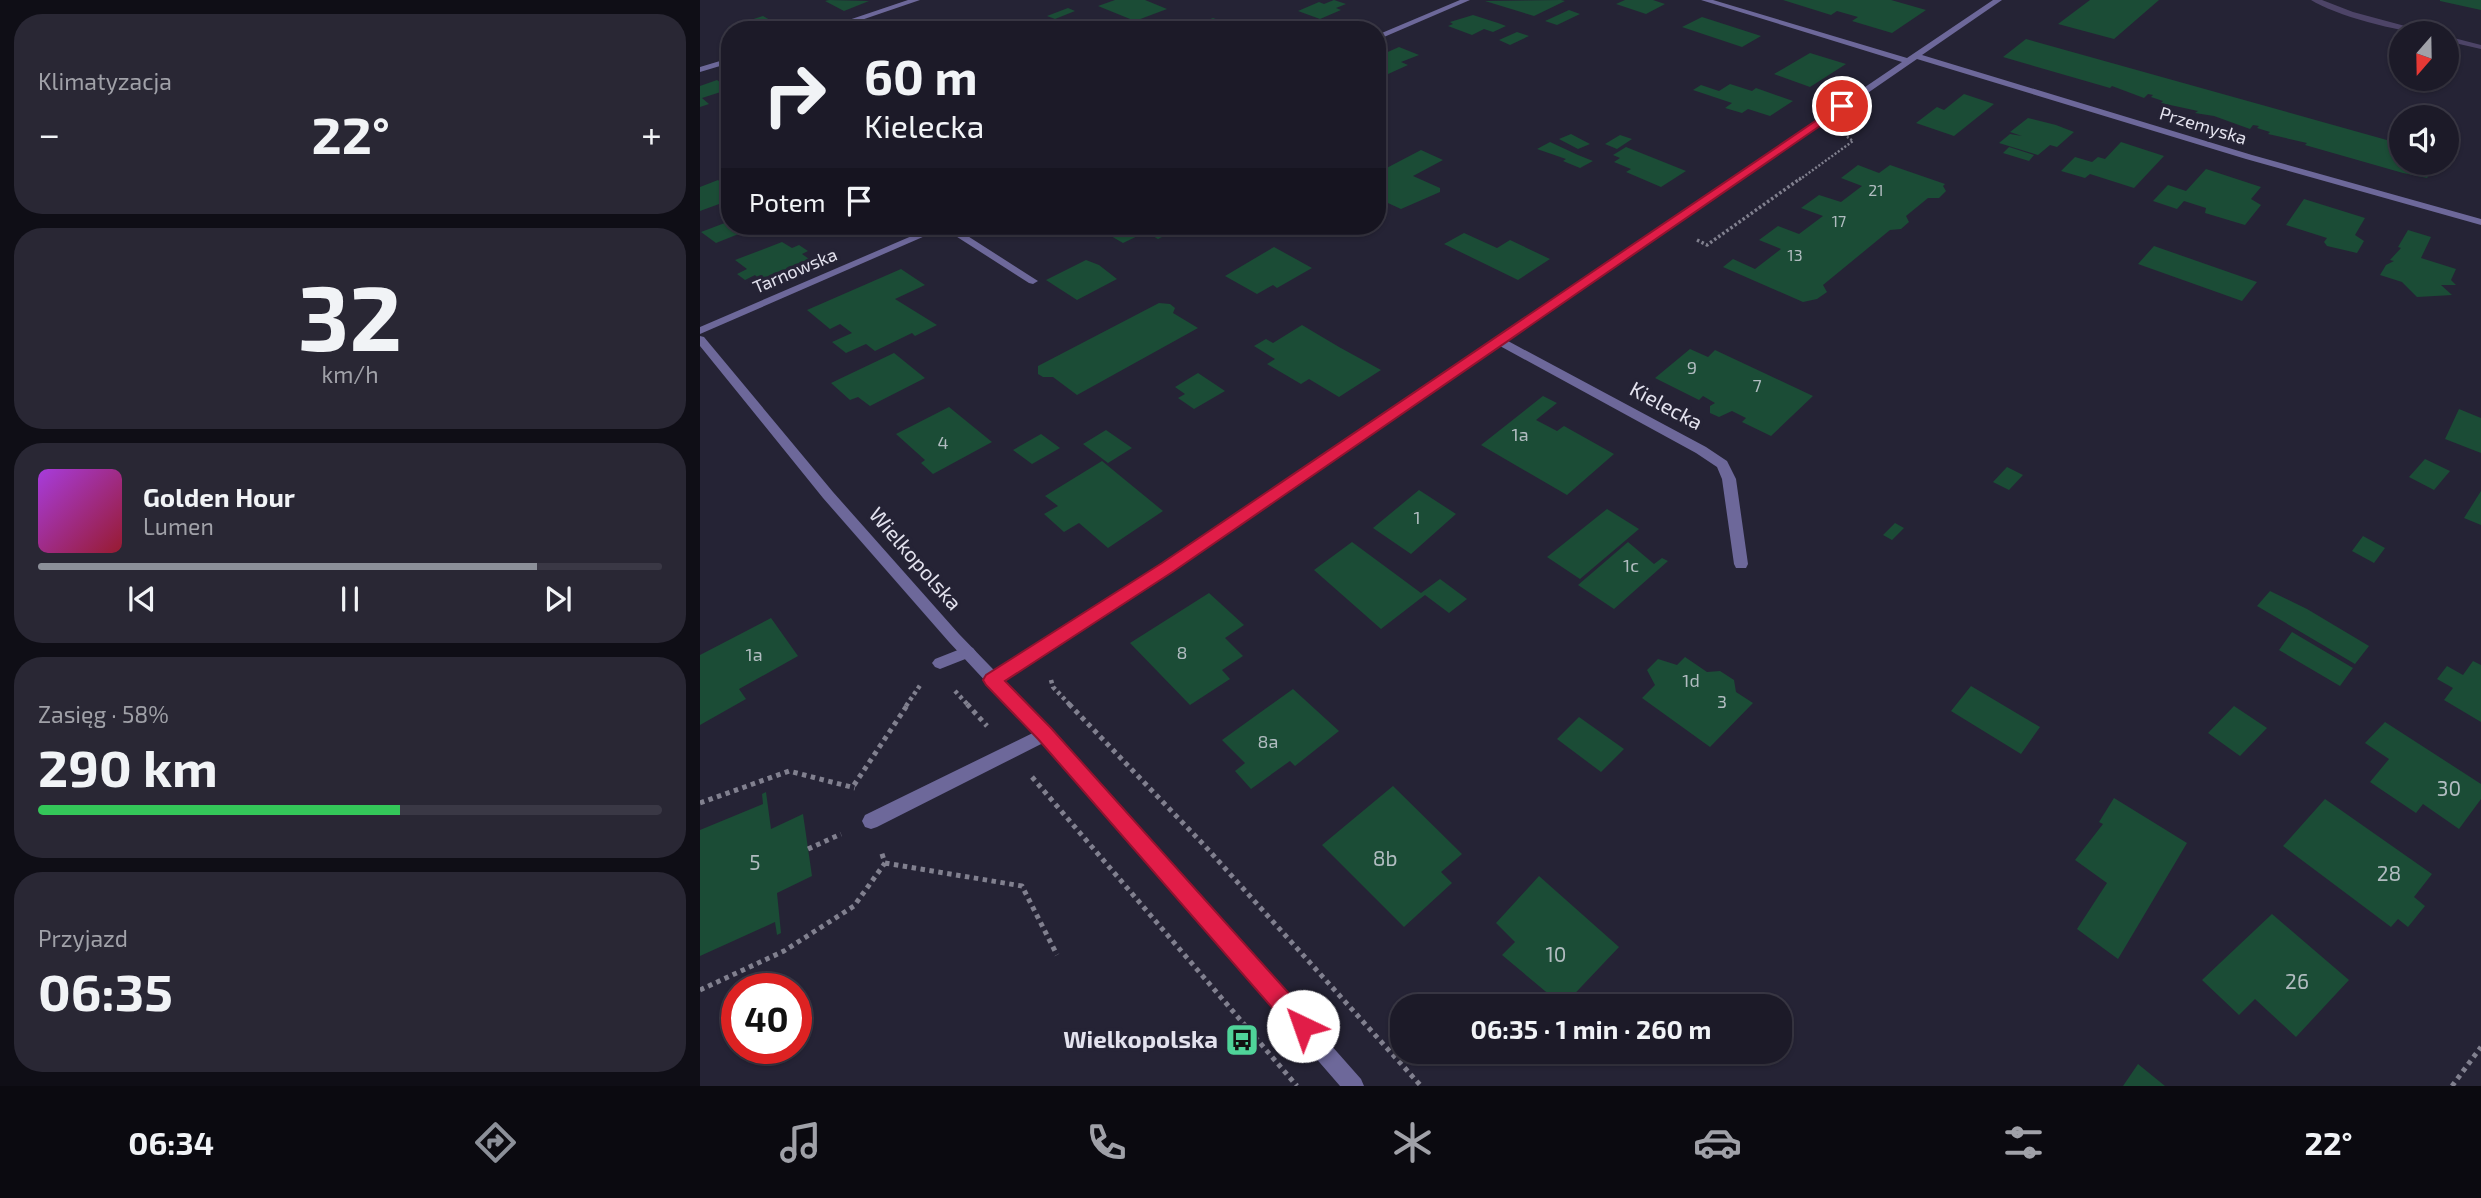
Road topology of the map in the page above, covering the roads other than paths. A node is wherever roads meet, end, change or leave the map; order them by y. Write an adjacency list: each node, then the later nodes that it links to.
1 (916, 0): 5 (street)
2 (1465, 0): 6 (street)
3 (1705, 0): 7 (street, Przemyska)
4 (1998, 0): 7 (street)
5 (851, 21)
6 (1386, 34)
7 (1912, 59): 10 (street, Przemyska); 16 (street)
8 (721, 63): 9 (street)
9 (700, 69)
10 (2481, 222)
11 (923, 235): 14 (street, Tarnowska)
12 (958, 235): 13 (street)
13 (1032, 281)
14 (700, 331)
15 (700, 339): 18 (street, Wielkopolska)
16 (1498, 340): 17 (street, Kielecka); 20 (street)
17 (1741, 564)
18 (968, 652): 19 (street); 20 (street, Wielkopolska)
19 (940, 663)
20 (992, 680): 21 (street, Wielkopolska)
21 (1045, 734): 22 (street); 23 (street, Wielkopolska)
22 (871, 821)
23 (1354, 1086)

